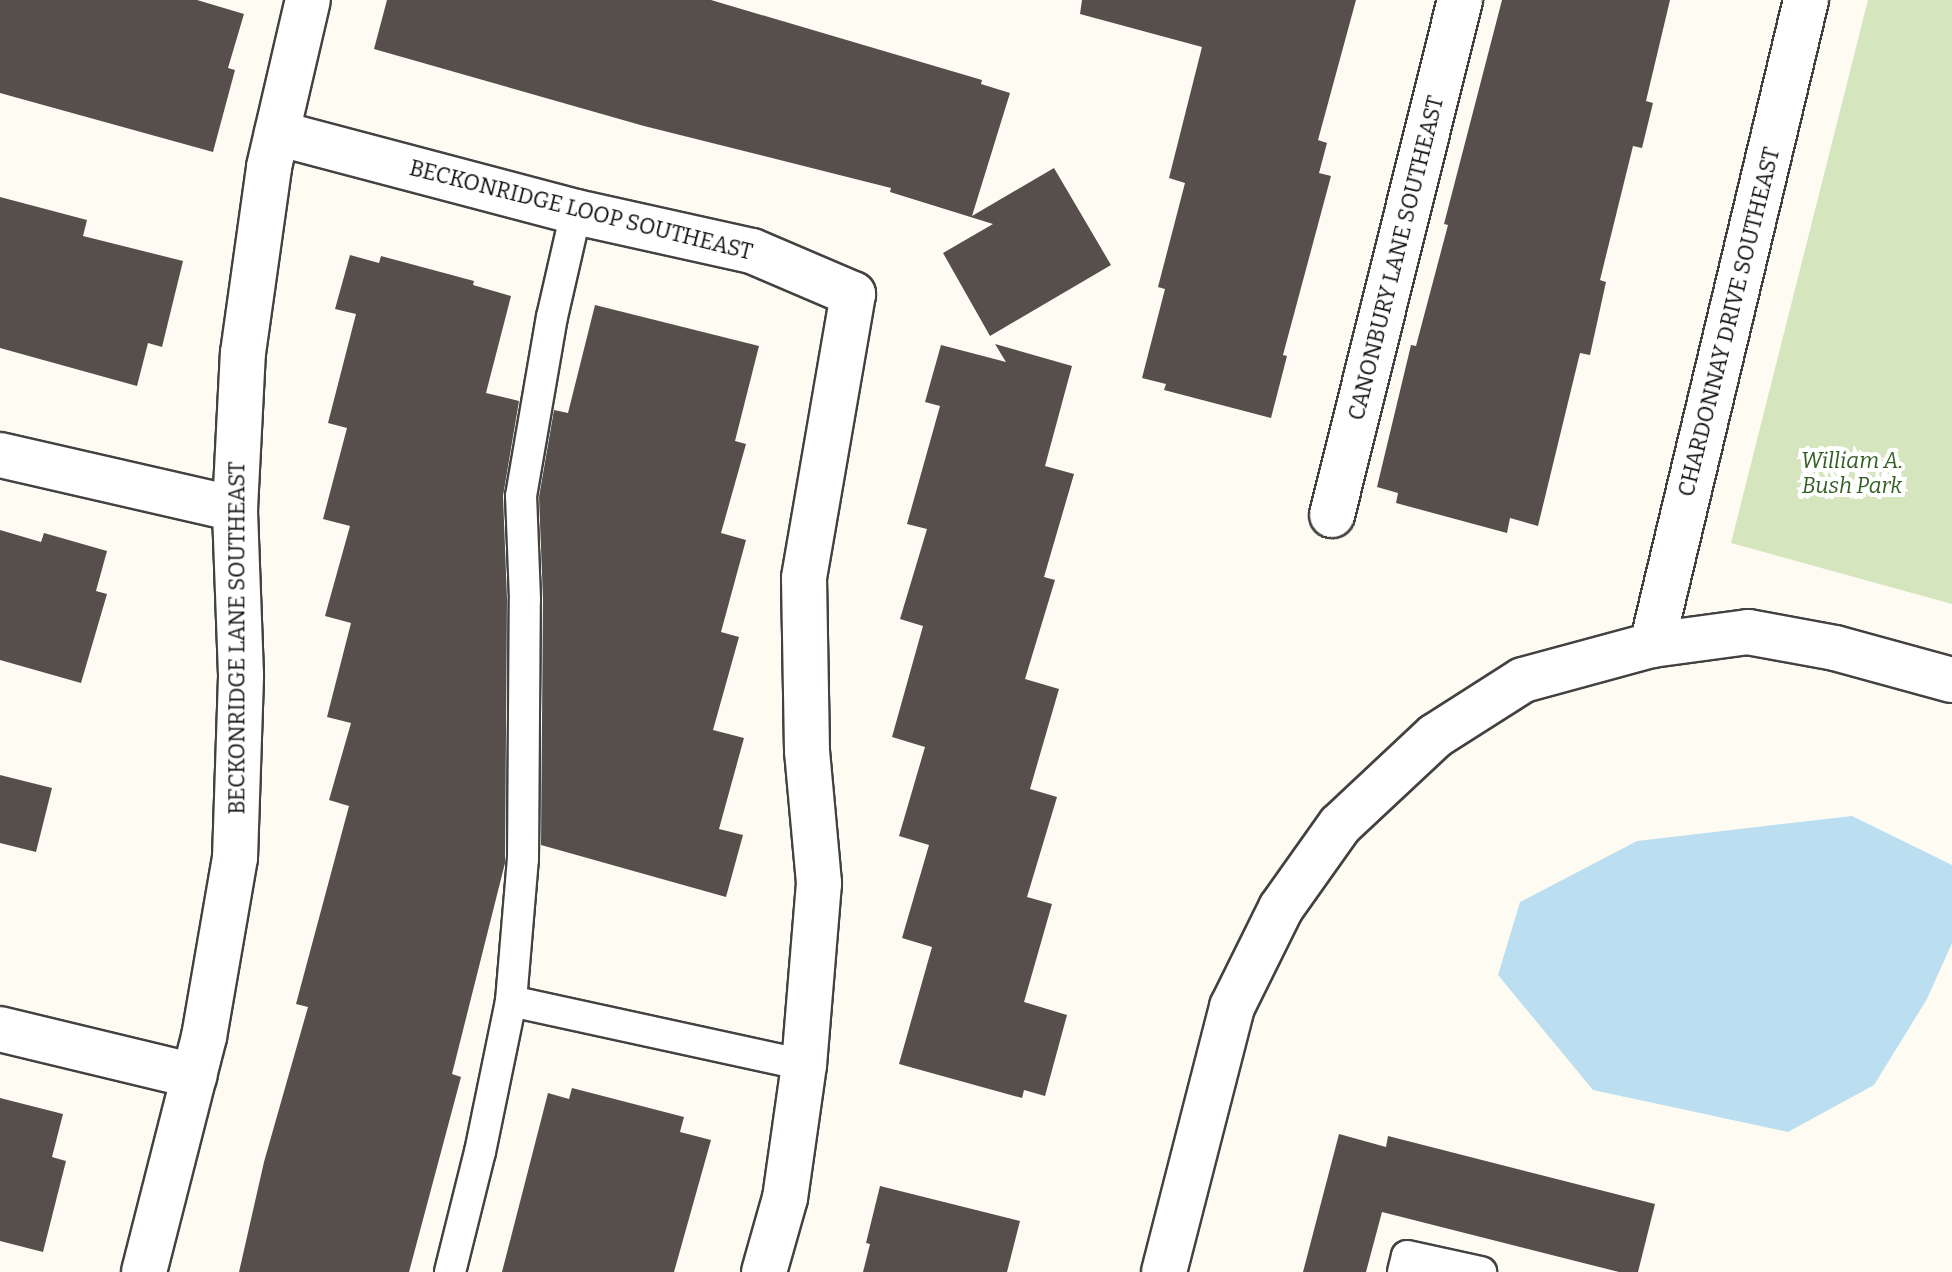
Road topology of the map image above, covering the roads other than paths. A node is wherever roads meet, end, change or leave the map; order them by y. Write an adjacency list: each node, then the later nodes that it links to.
1 (308, 0): 4 (street, BECKONRIDGE LANE SOUTHEAST)
2 (1460, 0): 8 (street, CANONBURY LANE SOUTHEAST)
3 (1806, 0): 9 (street, CHARDONNAY DRIVE SOUTHEAST)
4 (277, 133): 5 (street, BECKONRIDGE LOOP SOUTHEAST); 7 (street, BECKONRIDGE LANE SOUTHEAST)
5 (576, 212): 11 (lane); 13 (street, BECKONRIDGE LOOP SOUTHEAST)
6 (0, 455): 7 (street)
7 (235, 509): 14 (street, BECKONRIDGE LANE SOUTHEAST)
8 (1332, 515)
9 (1652, 645): 10 (street); 18 (street)
10 (1952, 680)
11 (511, 1001): 13 (lane); 16 (lane)
12 (0, 1029): 14 (street)
13 (804, 1065): 17 (street, BECKONRIDGE LOOP SOUTHEAST)
14 (194, 1076): 15 (street, BECKONRIDGE LANE SOUTHEAST)
15 (144, 1272)
16 (450, 1272)
17 (764, 1272)
18 (1164, 1272)
19 (1403, 1272): 20 (lane)
20 (1481, 1272)

